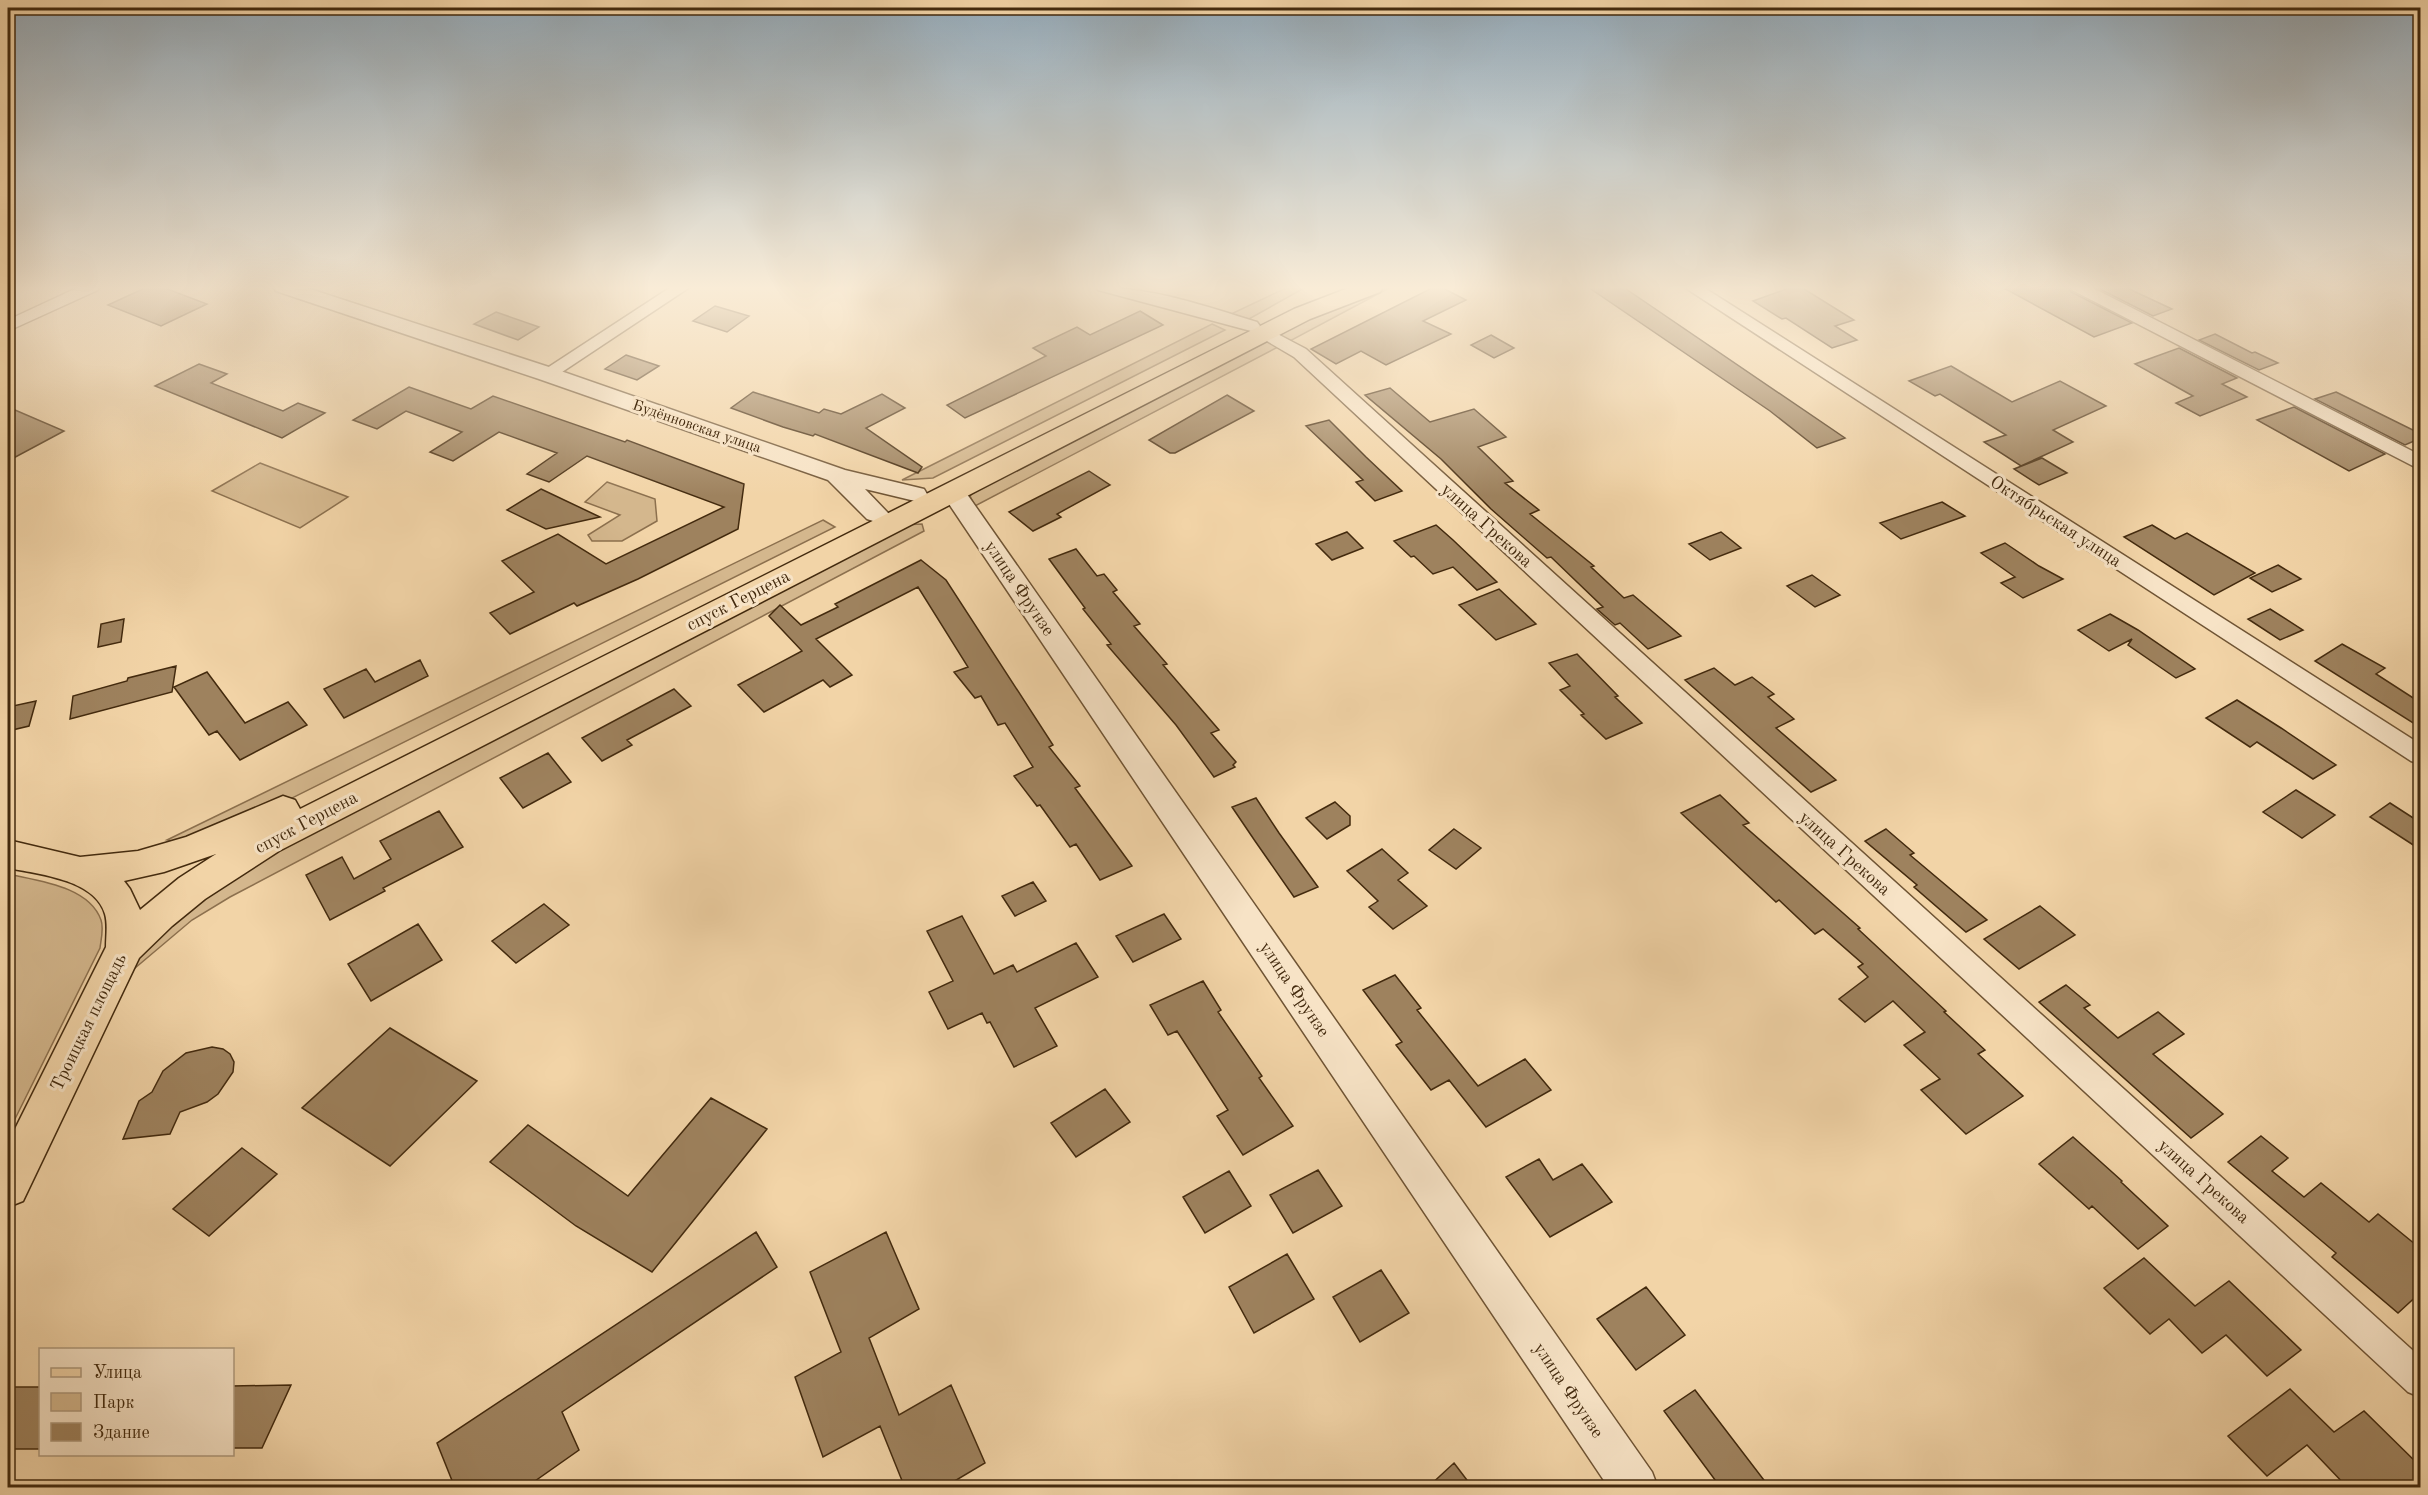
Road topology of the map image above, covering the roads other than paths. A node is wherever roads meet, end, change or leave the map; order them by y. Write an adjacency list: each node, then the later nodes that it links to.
1 (495, 357): 8 (street, Будённовская улица)
2 (574, 357): 8 (street)
3 (1202, 357): 12 (main road, спуск Герцена)
4 (1208, 357): 11 (main road, спуск Герцена)
5 (1304, 357): 19 (street, улица Грекова)
6 (1801, 357): 14 (street, Октябрьская улица)
7 (2215, 357): 9 (street)
8 (547, 374): 10 (street, Будённовская улица)
9 (2421, 462)
10 (837, 476): 12 (street, Будённовская улица); 13 (street, Будённовская улица)
11 (954, 492): 17 (main road, спуск Герцена); 20 (street, улица Фрунзе)
12 (915, 494): 13 (main road, спуск Герцена)
13 (876, 514): 16 (main road, спуск Герцена)
14 (2421, 755)
15 (8, 854): 16 (main road, Троицкая площадь)
16 (82, 870): 17 (main road, Троицкая площадь)
17 (125, 947): 18 (main road, Троицкая площадь)
18 (8, 1187)
19 (2421, 1380)
20 (1636, 1488)

